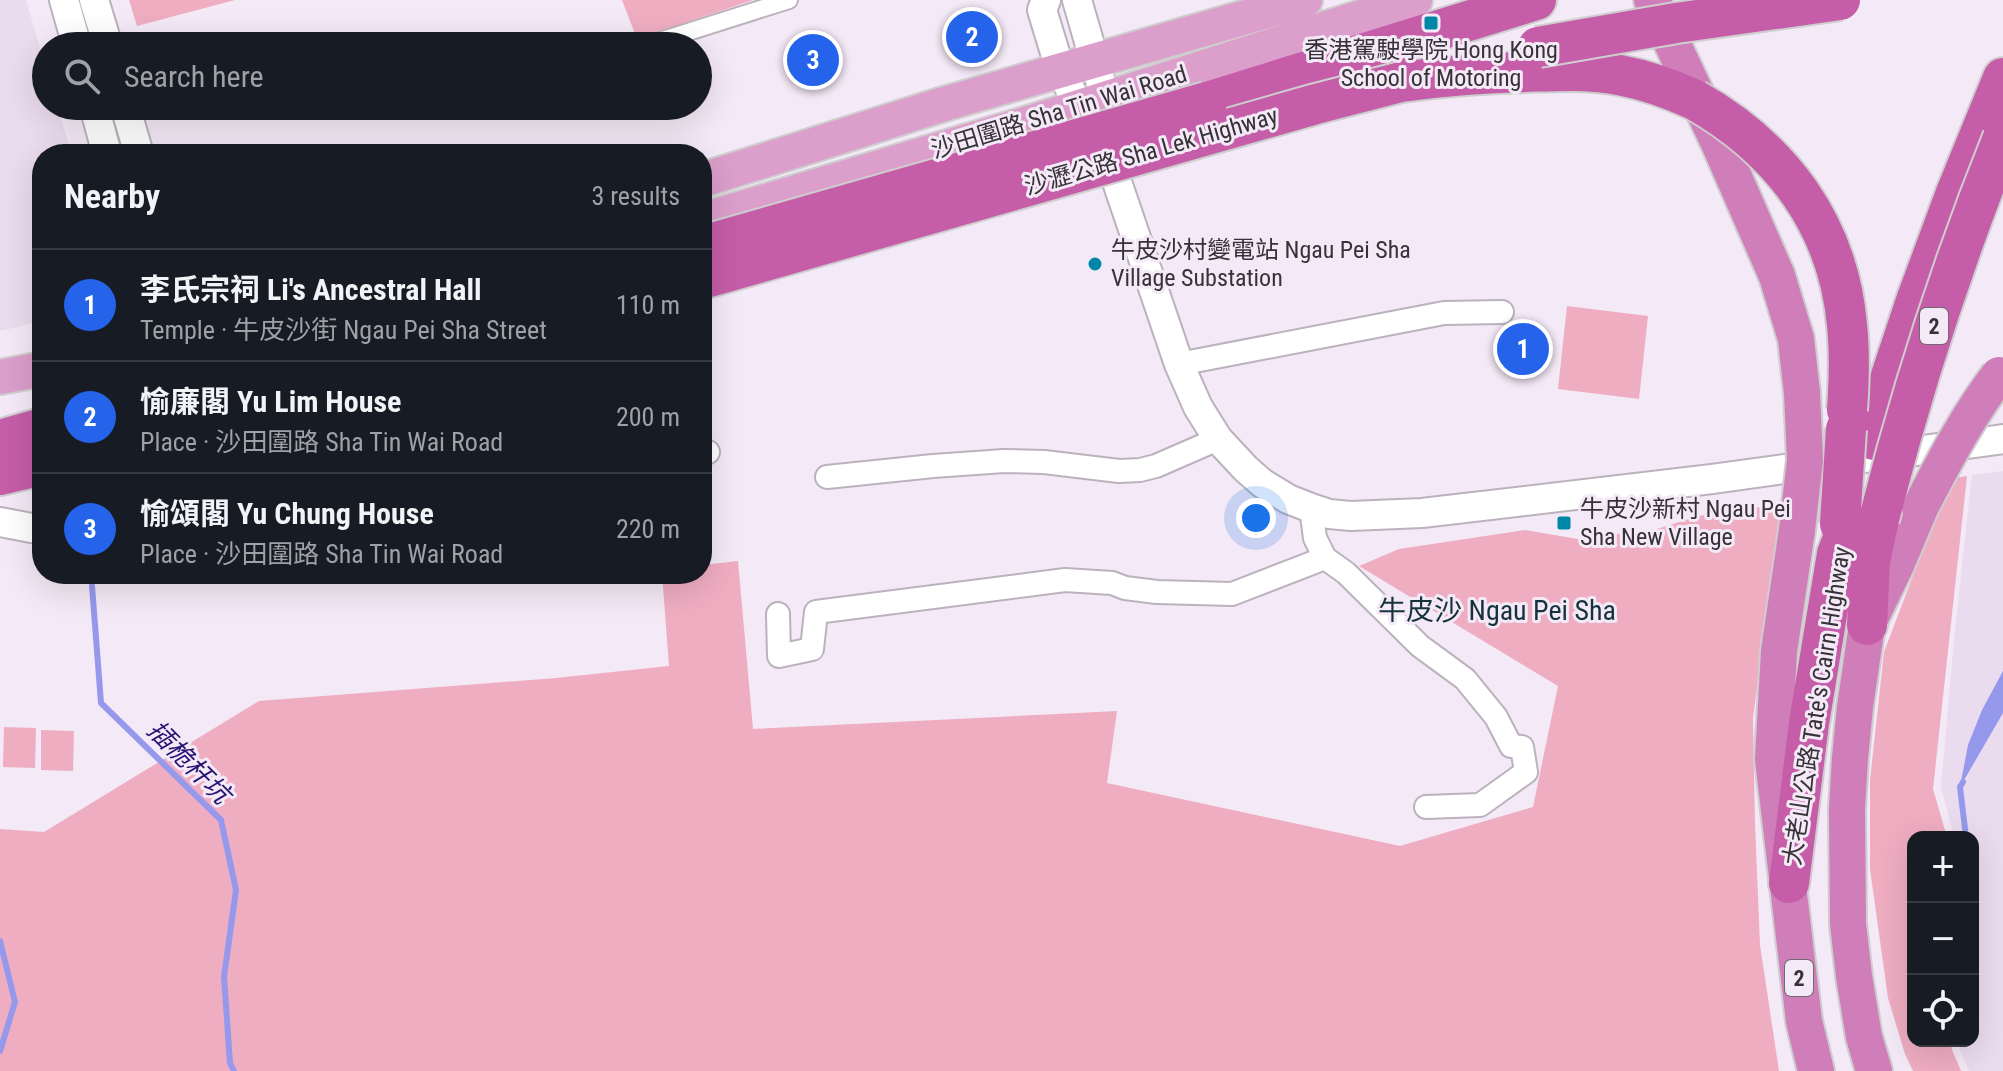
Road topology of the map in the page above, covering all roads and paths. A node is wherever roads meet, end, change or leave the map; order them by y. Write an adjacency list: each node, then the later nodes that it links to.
1 (64, 0): 11 (street)
2 (94, 0): 12 (street)
3 (789, 0): 13 (street)
4 (1046, 0): 15 (street)
5 (1077, 0): 14 (street)
6 (1305, 0): 14 (main road, 沙田圍路 Sha Tin Wai Road)
7 (1415, 0): 18 (main road, 沙田圍路 Sha Tin Wai Road)
8 (1536, 0): 26 (highway, 沙瀝公路 Sha Lek Highway, bridge)
9 (1652, 0): 50 (highway, bridge)
10 (1840, 0): 17 (highway, 沙瀝公路 Sha Lek Highway, bridge)
11 (73, 32)
12 (104, 32)
13 (688, 32)
14 (1093, 60): 15 (main road, 沙田圍路 Sha Tin Wai Road); 18 (street)
15 (1060, 69): 18 (street); 24 (main road, 沙田圍路 Sha Tin Wai Road)
16 (2003, 78): 45 (highway, 大老山公路 Tate's Cairn Highway / 2)
17 (1401, 82): 27 (highway, 沙瀝公路 Sha Lek Highway, bridge); 45 (highway, bridge)
18 (1092, 103): 25 (main road, 沙田圍路 Sha Tin Wai Road); 29 (street)
19 (98, 120): 22 (street)
20 (129, 120): 23 (street)
21 (2003, 138): 45 (highway, 大老山公路 Tate's Cairn Highway / 2, bridge)
22 (104, 144)
23 (136, 144)
24 (712, 177)
25 (712, 217)
26 (712, 243)
27 (712, 276)
28 (1502, 312): 29 (street)
29 (1179, 364): 36 (street)
30 (32, 371): 32 (main road)
31 (2001, 373): 48 (highway, bridge)
32 (0, 377)
33 (32, 414): 34 (highway)
34 (0, 419)
35 (32, 431): 38 (highway)
36 (1218, 439): 41 (street); 42 (street)
37 (2003, 439): 42 (street)
38 (0, 440)
39 (32, 467): 40 (highway)
40 (0, 475)
41 (827, 477)
42 (1311, 508): 46 (street)
43 (0, 522): 44 (street)
44 (32, 528)
45 (1851, 530): 48 (highway, 大老山公路 Tate's Cairn Highway / 2); 50 (highway, 大老山公路 Tate's Cairn Highway / 2)
46 (1325, 558): 47 (street); 49 (street)
47 (778, 614)
48 (1867, 625): 52 (highway, 大老山公路 Tate's Cairn Highway / 2)
49 (1426, 807)
50 (1789, 883): 51 (highway, 大老山公路 Tate's Cairn Highway / 2)
51 (1816, 1071)
52 (1874, 1071)

